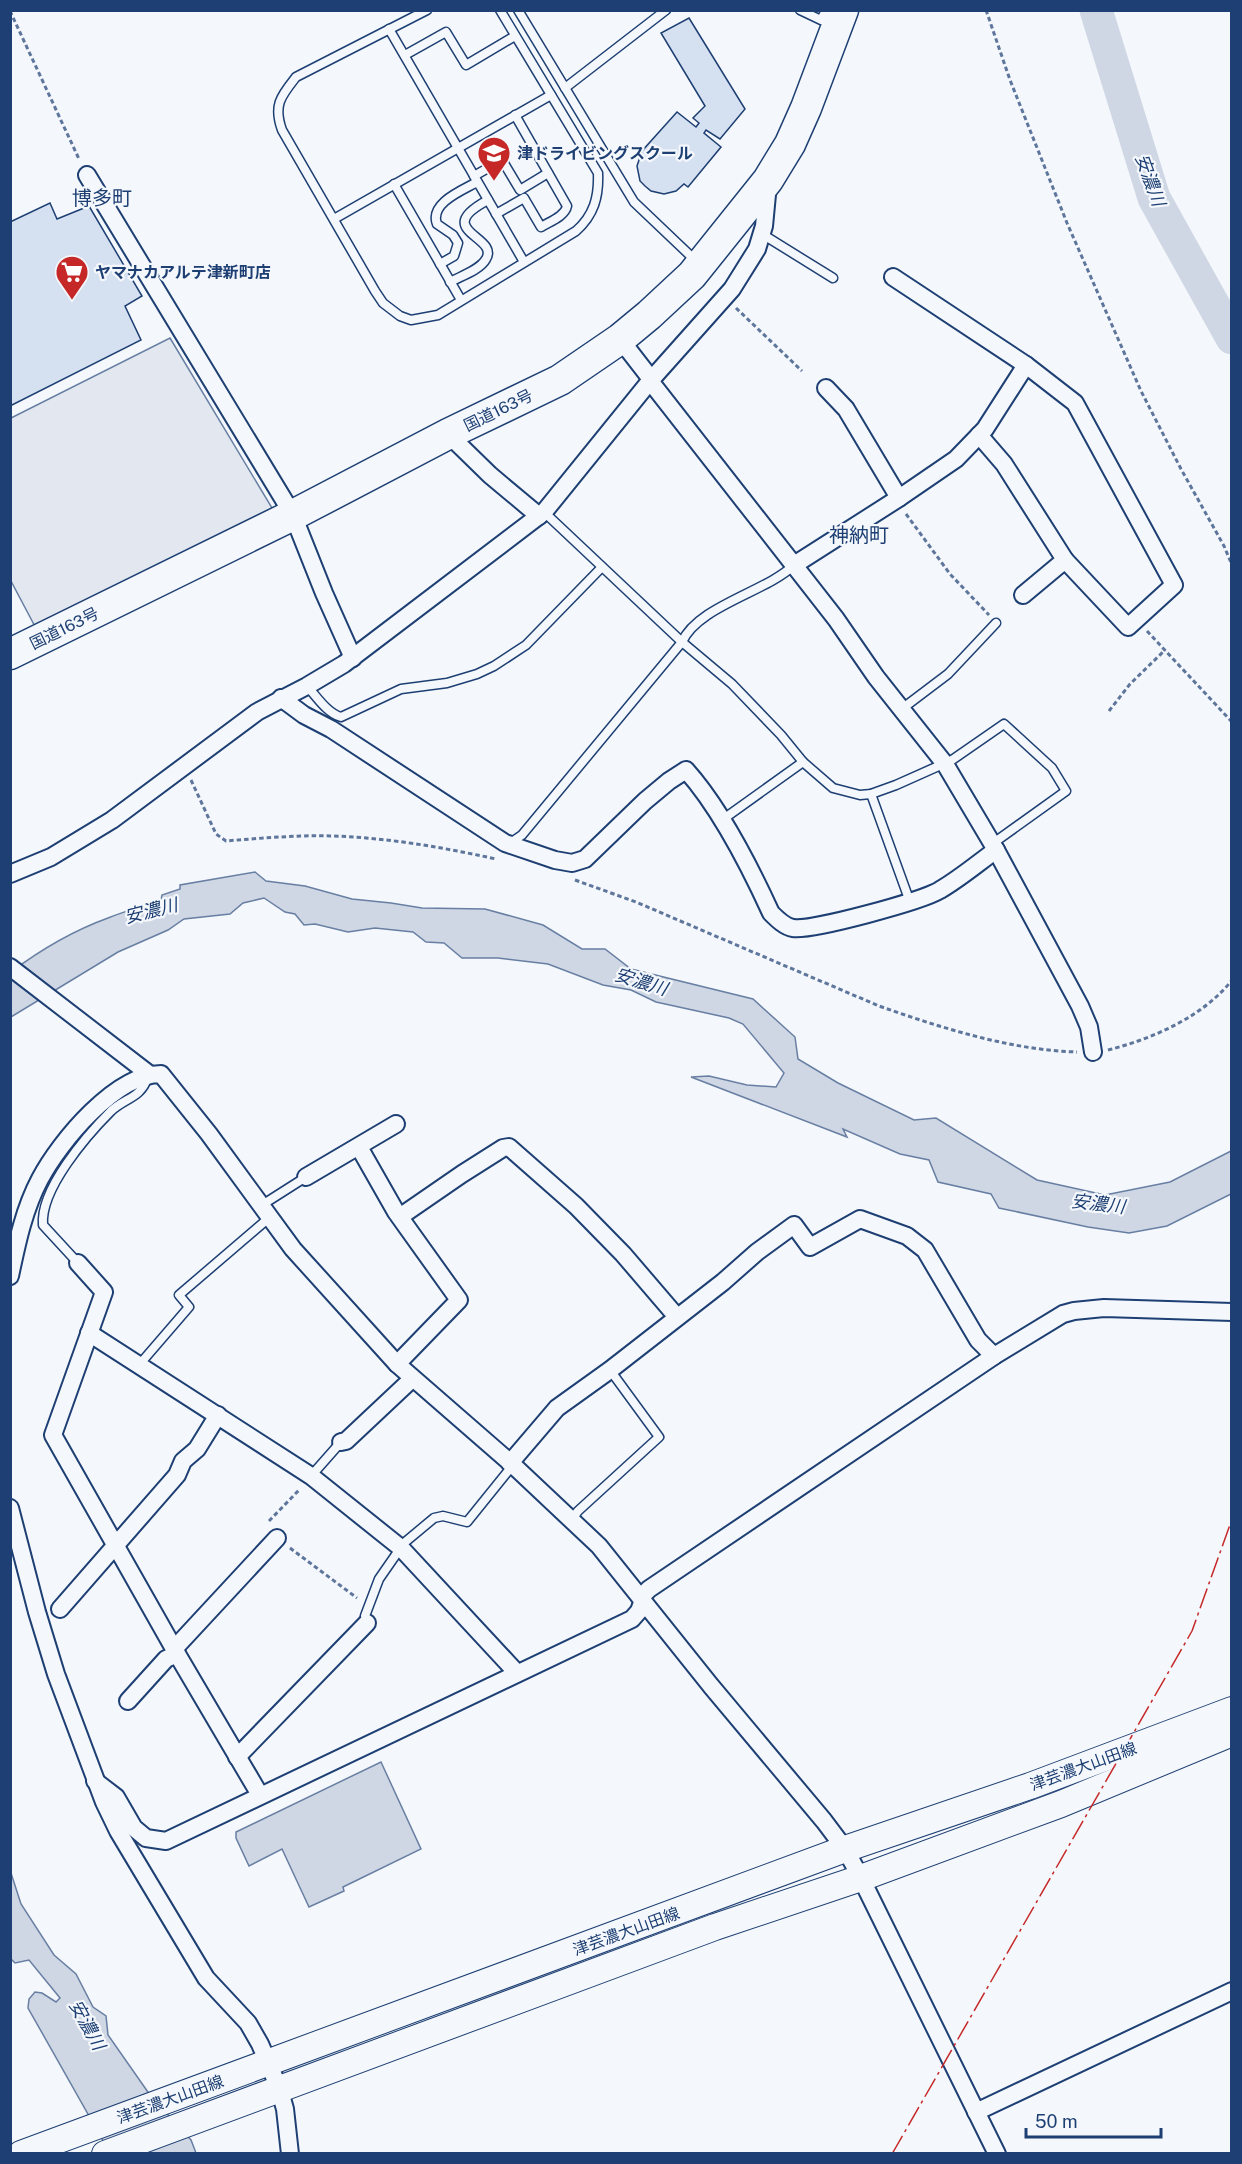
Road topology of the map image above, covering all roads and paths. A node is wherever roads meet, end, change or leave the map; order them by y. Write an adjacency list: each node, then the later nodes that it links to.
1 (427, 10): 10 (lane)
2 (500, 10): 11 (lane)
3 (518, 10): 13 (lane)
4 (666, 10): 13 (lane)
5 (800, 10): 6 (lane)
6 (826, 10)
7 (843, 10): 20 (highway, 国道163号)
8 (986, 10): 46 (path)
9 (10, 11): 18 (path)
10 (389, 29): 12 (lane); 24 (lane)
11 (515, 36): 12 (lane); 14 (lane)
12 (405, 56): 16 (lane)
13 (565, 88): 28 (lane)
14 (551, 95): 15 (lane); 26 (lane)
15 (515, 115): 16 (lane); 17 (lane)
16 (458, 148): 19 (lane); 21 (lane)
17 (549, 173): 19 (lane); 23 (lane)
18 (87, 175): 43 (street)
19 (476, 179): 22 (lane); 27 (lane)
20 (768, 180): 25 (street); 28 (highway, 国道163号)
21 (394, 184): 24 (lane); 27 (lane)
22 (488, 200): 23 (lane); 31 (lane)
23 (496, 214): 26 (lane)
24 (334, 219): 33 (lane)
25 (762, 234): 30 (lane); 32 (street)
26 (524, 262): 33 (lane)
27 (440, 264): 31 (lane)
28 (700, 266): 34 (highway, 国道163号)
29 (893, 277): 35 (street)
30 (832, 278)
31 (450, 282): 33 (lane)
32 (724, 297): 36 (path); 37 (street)
33 (460, 300)
34 (620, 339): 37 (street); 39 (highway, 国道163号)
35 (1026, 365): 40 (street); 49 (street)
36 (802, 371)
37 (650, 380): 42 (street); 45 (street)
38 (826, 388): 41 (street)
39 (448, 434): 42 (street); 43 (highway, 国道163号)
40 (979, 435): 41 (street); 44 (street)
41 (897, 499): 45 (street); 50 (path)
42 (541, 514): 47 (lane); 54 (street)
43 (293, 515): 53 (highway, 国道163号); 54 (street)
44 (1065, 560): 48 (street); 49 (street)
45 (794, 565): 51 (lane); 57 (street)
46 (1232, 565)
47 (602, 567): 51 (lane); 55 (lane)
48 (1023, 595)
49 (1137, 620): 52 (path)
50 (996, 623): 57 (lane)
51 (682, 642): 60 (lane); 65 (lane)
52 (1165, 650): 58 (path); 59 (path)
53 (10, 654)
54 (353, 658): 55 (street)
55 (307, 686): 56 (street)
56 (281, 698): 62 (street); 65 (street)
57 (900, 708): 61 (street)
58 (1109, 711)
59 (1232, 722)
60 (803, 762): 63 (lane); 64 (lane)
61 (945, 764): 63 (lane); 66 (street); 66 (lane)
62 (183, 767): 67 (path); 68 (street)
63 (871, 794): 70 (lane)
64 (722, 820): 65 (street); 70 (street)
65 (509, 844)
66 (994, 847): 70 (street); 73 (street)
67 (496, 859)
68 (10, 874)
69 (568, 878): 73 (path)
70 (910, 902)
71 (10, 967): 74 (street)
72 (1232, 980): 73 (path)
73 (1093, 1052)
74 (149, 1074): 78 (street); 80 (lane); 81 (street)
75 (396, 1124): 76 (street)
76 (358, 1147): 77 (street); 79 (street)
77 (306, 1177): 78 (lane)
78 (266, 1211): 86 (street); 87 (lane)
79 (401, 1216): 83 (street); 86 (street)
80 (78, 1263): 84 (street)
81 (10, 1276)
82 (1232, 1312): 85 (street)
83 (677, 1317): 85 (street); 88 (street)
84 (89, 1333): 87 (street); 97 (street)
85 (994, 1356): 99 (street)
86 (397, 1364): 89 (street)
87 (139, 1365): 90 (street)
88 (610, 1370): 92 (street); 95 (lane)
89 (411, 1379): 91 (street); 92 (street)
90 (218, 1415): 93 (street); 97 (street)
91 (341, 1442): 93 (lane)
92 (512, 1464): 95 (street); 98 (lane)
93 (311, 1476): 96 (path); 98 (street)
94 (10, 1509): 108 (street)
95 (572, 1519): 99 (street)
96 (278, 1538): 101 (path); 102 (street)
97 (116, 1546): 100 (street); 102 (street)
98 (401, 1548): 101 (lane); 103 (street)
99 (642, 1598): 103 (street); 110 (street)
100 (60, 1609)
101 (368, 1614): 107 (street)
102 (175, 1652): 104 (street); 107 (street)
103 (517, 1673): 109 (street)
104 (128, 1701)
105 (1232, 1710): 110 (main road, 津芸濃大山田線)
106 (1232, 1733): 111 (main road, 津芸濃大山田線)
107 (237, 1757): 109 (street)
108 (94, 1780): 109 (street); 113 (street)
109 (260, 1795)
110 (845, 1849): 111 (street); 113 (main road, 津芸濃大山田線)
111 (861, 1878): 114 (main road, 津芸濃大山田線); 115 (street)
112 (1232, 1991): 115 (street)
113 (269, 2063): 114 (street); 116 (main road, 津芸濃大山田線)
114 (279, 2088): 117 (main road, 津芸濃大山田線); 118 (street)
115 (976, 2112): 119 (street)
116 (17, 2151)
117 (105, 2154)
118 (290, 2154)
119 (998, 2154)

